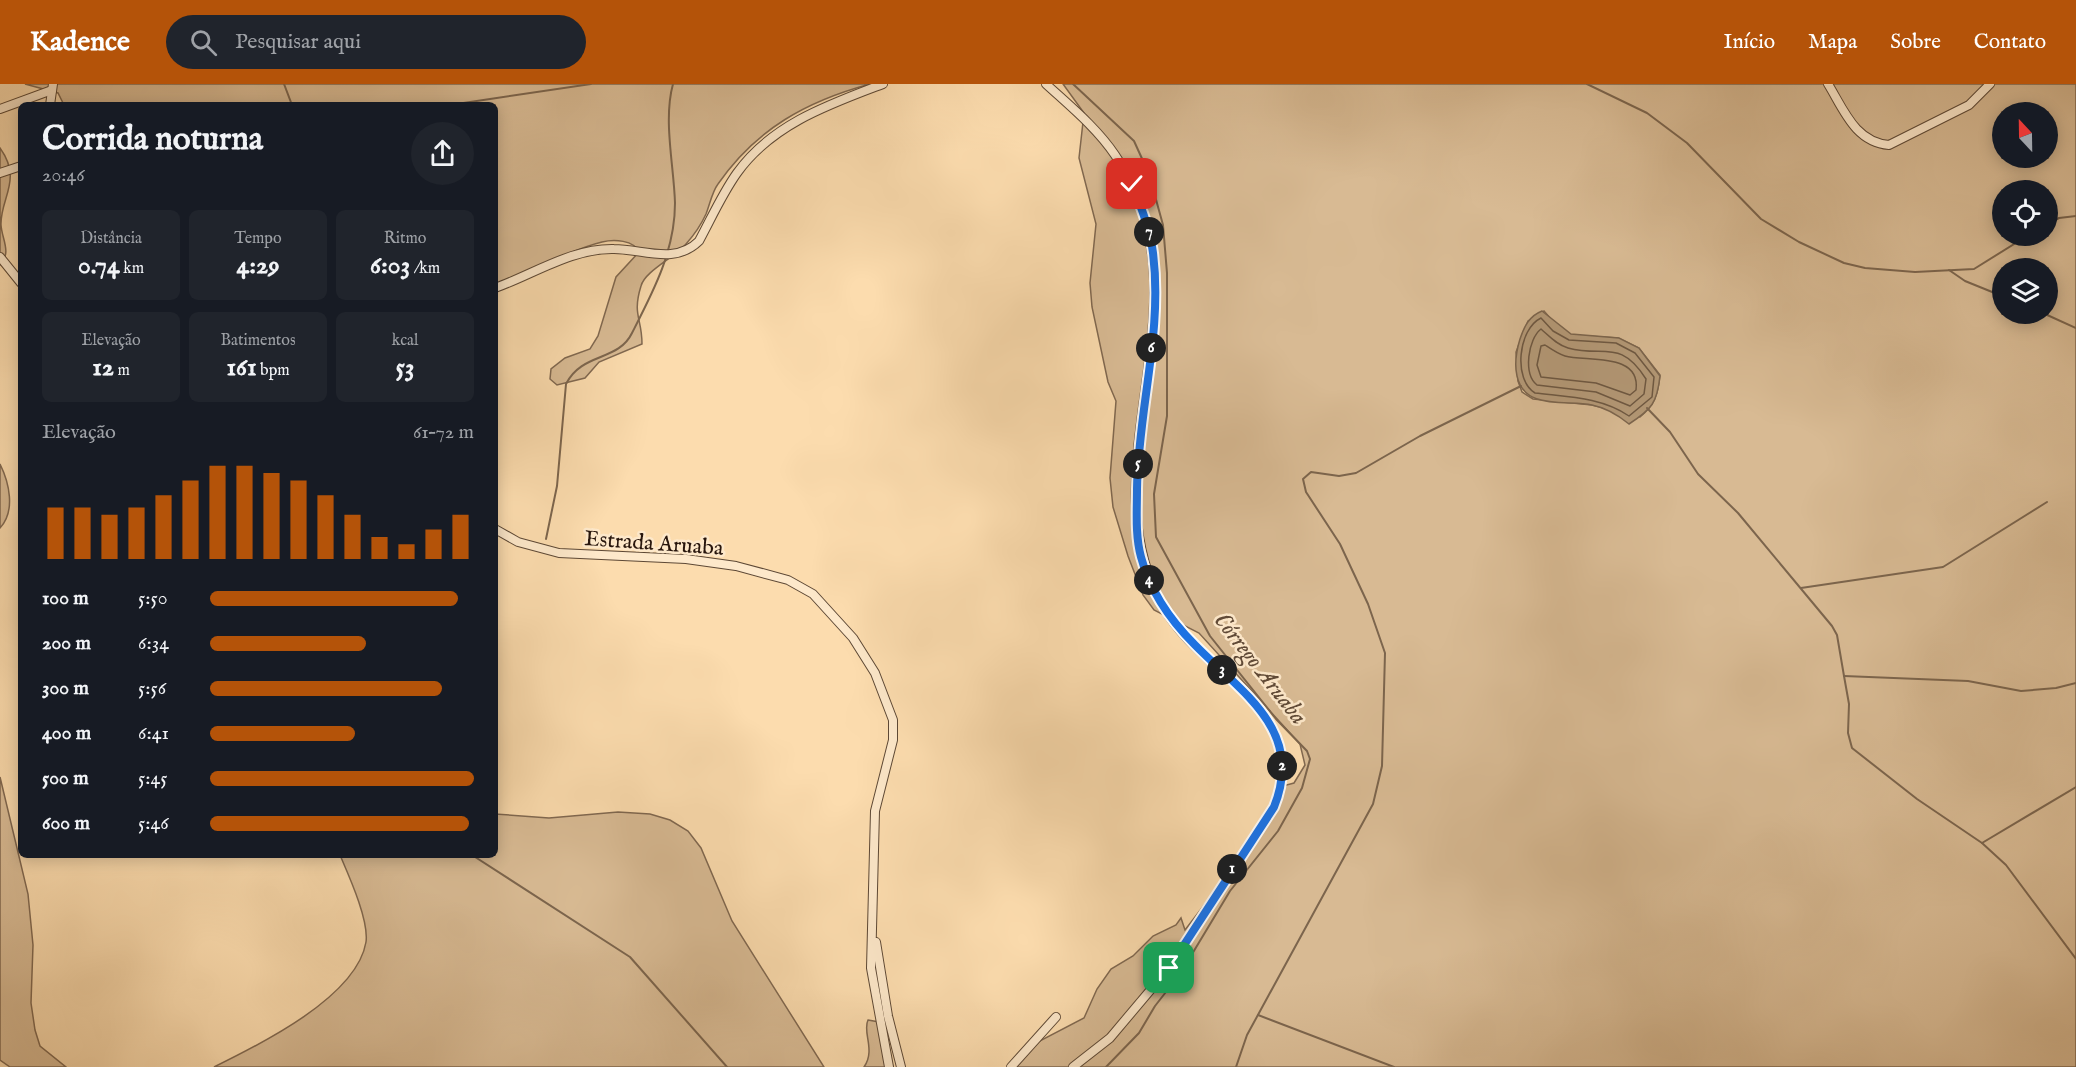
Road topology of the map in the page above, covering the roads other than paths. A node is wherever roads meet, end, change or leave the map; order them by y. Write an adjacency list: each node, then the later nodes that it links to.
1 (883, 84): 12 (street)
2 (1046, 84): 19 (street)
3 (1828, 84): 4 (street)
4 (1990, 84)
5 (52, 87): 6 (street); 7 (street)
6 (50, 102)
7 (0, 109)
8 (18, 167): 9 (street)
9 (0, 172)
10 (0, 257): 11 (street)
11 (18, 279)
12 (498, 287)
13 (498, 531): 14 (street, Estrada Aruaba)
14 (873, 923): 16 (street, Estrada Aruaba); 17 (street, Estrada Aruaba)
15 (1056, 1017): 18 (street)
16 (889, 1067)
17 (902, 1067)
18 (1011, 1067)
19 (1074, 1067)

